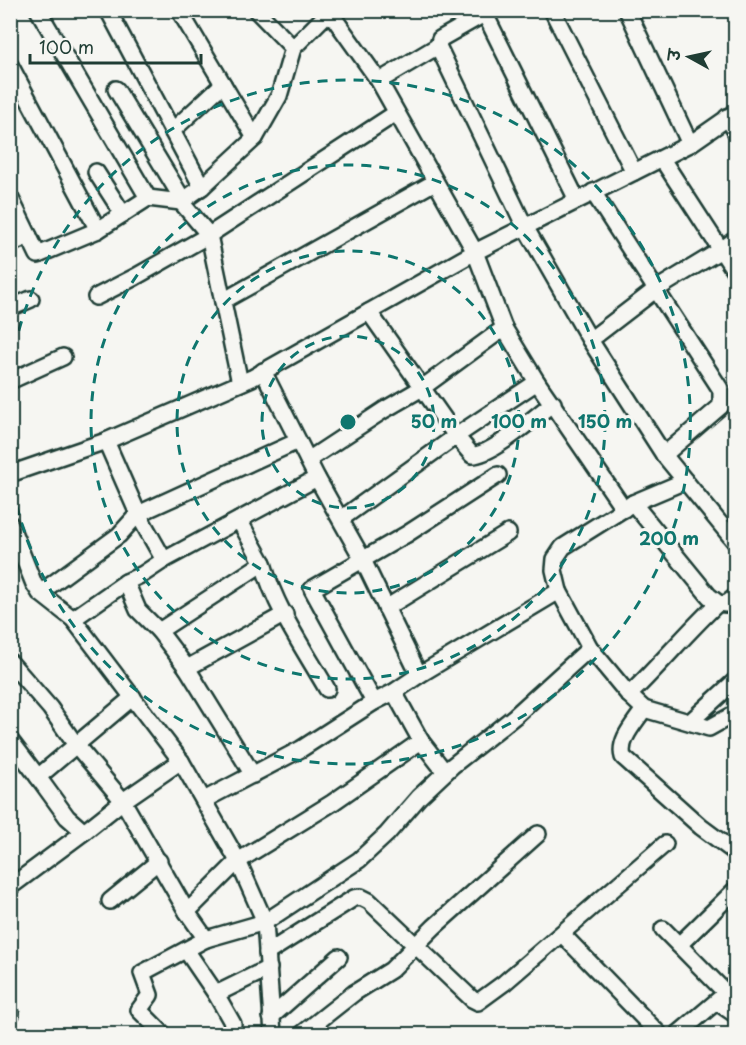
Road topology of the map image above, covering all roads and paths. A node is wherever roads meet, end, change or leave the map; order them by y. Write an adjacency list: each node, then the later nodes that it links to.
1 (38, 10): 28 (street)
2 (108, 10): 17 (street)
3 (179, 10): 13 (street)
4 (256, 10): 10 (street)
5 (552, 10): 23 (street)
6 (627, 10): 20 (street)
7 (330, 11): 10 (street); 12 (street)
8 (488, 12): 9 (street); 29 (street)
9 (438, 46): 12 (street); 32 (street)
10 (293, 48): 19 (street)
11 (10, 65): 33 (street)
12 (379, 81): 15 (street)
13 (223, 84): 17 (street); 19 (street)
14 (116, 89): 30 (street)
15 (396, 112): 24 (street); 34 (street)
16 (731, 115): 18 (street); 20 (street)
17 (172, 131): 25 (street)
18 (735, 132)
19 (255, 138): 25 (street)
20 (690, 144): 21 (street)
21 (662, 159): 23 (street); 38 (street)
22 (96, 172): 31 (street)
23 (634, 172): 26 (street)
24 (435, 182): 39 (street); 44 (street)
25 (202, 188): 30 (street)
26 (592, 192): 29 (street); 41 (street)
27 (10, 196): 35 (street)
28 (148, 198): 30 (street); 31 (street)
29 (577, 200): 32 (street)
30 (182, 201): 34 (street)
31 (123, 214): 33 (street)
32 (524, 225): 39 (street); 48 (street)
33 (98, 230): 35 (street)
34 (209, 235): 42 (street); 44 (street)
35 (29, 236): 37 (street)
36 (735, 239): 38 (street)
37 (10, 244)
38 (721, 250): 40 (street); 41 (street)
39 (475, 252): 46 (street); 47 (street)
40 (735, 273)
41 (655, 290): 48 (street); 59 (street)
42 (96, 297)
43 (31, 299): 45 (street)
44 (223, 301): 53 (street)
45 (10, 308)
46 (369, 312): 50 (street); 54 (street)
47 (504, 328): 52 (street); 54 (street)
48 (590, 340): 59 (street)
49 (63, 357): 51 (street)
50 (263, 371): 53 (street); 58 (street)
51 (10, 381)
52 (537, 382): 55 (street); 56 (street)
53 (240, 383): 57 (street)
54 (422, 388): 56 (street); 60 (street)
55 (553, 403): 56 (street); 65 (street)
56 (456, 436): 67 (street)
57 (106, 441): 61 (street); 66 (street)
58 (298, 441): 60 (street); 66 (street)
59 (664, 455): 64 (street)
60 (308, 460): 63 (street)
61 (10, 474)
62 (498, 475): 72 (street)
63 (317, 478): 67 (street); 68 (street)
64 (685, 481): 65 (street); 71 (street)
65 (628, 506): 76 (street); 79 (street)
66 (138, 514): 73 (street); 77 (street)
67 (341, 519): 72 (street)
68 (239, 520): 73 (street); 74 (street)
69 (10, 525): 77 (street)
70 (508, 532): 80 (street)
71 (733, 535)
72 (362, 558): 80 (street); 93 (street)
73 (164, 560): 75 (street)
74 (263, 562): 81 (street); 83 (street)
75 (126, 582): 82 (street); 83 (street)
76 (559, 591): 84 (street); 87 (street)
77 (40, 592): 82 (street)
78 (735, 596): 79 (street)
79 (718, 603): 91 (street)
80 (386, 608): 87 (street)
81 (285, 614): 86 (street); 89 (street)
82 (74, 619): 92 (street)
83 (159, 632): 86 (street)
84 (590, 648): 91 (street); 101 (street)
85 (10, 662): 99 (street)
86 (187, 668): 102 (street)
87 (418, 675): 90 (street)
88 (735, 680): 96 (street)
89 (327, 689)
90 (394, 692): 93 (street); 97 (street)
91 (629, 695): 94 (street)
92 (133, 697): 99 (street); 100 (street)
93 (374, 702): 102 (street)
94 (644, 708): 96 (street); 109 (street)
95 (735, 713): 96 (street)
96 (690, 722)
97 (422, 741): 101 (street); 111 (street)
98 (12, 744): 103 (street)
99 (76, 745): 103 (street); 105 (street)
100 (181, 761): 104 (street); 105 (street)
101 (446, 772): 116 (street)
102 (253, 775): 104 (street)
103 (38, 777): 106 (street)
104 (204, 800): 111 (street)
105 (123, 801): 106 (street); 110 (street)
106 (84, 832): 112 (street)
107 (538, 834): 121 (street)
108 (665, 843): 118 (street)
109 (735, 853)
110 (159, 861): 114 (street); 115 (street)
111 (238, 861): 115 (street); 116 (street)
112 (11, 886)
113 (735, 889): 120 (street)
114 (110, 901)
115 (187, 912): 119 (street)
116 (265, 922): 119 (street); 124 (street)
117 (663, 929): 120 (street)
118 (562, 934): 121 (street); 133 (street)
119 (206, 939): 122 (street)
120 (679, 945): 126 (street)
121 (415, 946): 124 (street); 132 (street)
122 (186, 950): 125 (street); 130 (street)
123 (339, 957): 128 (street)
124 (268, 961): 125 (street); 128 (street)
125 (216, 994): 129 (street)
126 (726, 994): 127 (street); 134 (street)
127 (735, 1015)
128 (271, 1017): 131 (street)
129 (233, 1024)
130 (163, 1035)
131 (273, 1035)
132 (302, 1035)
133 (659, 1035)
134 (678, 1035)

